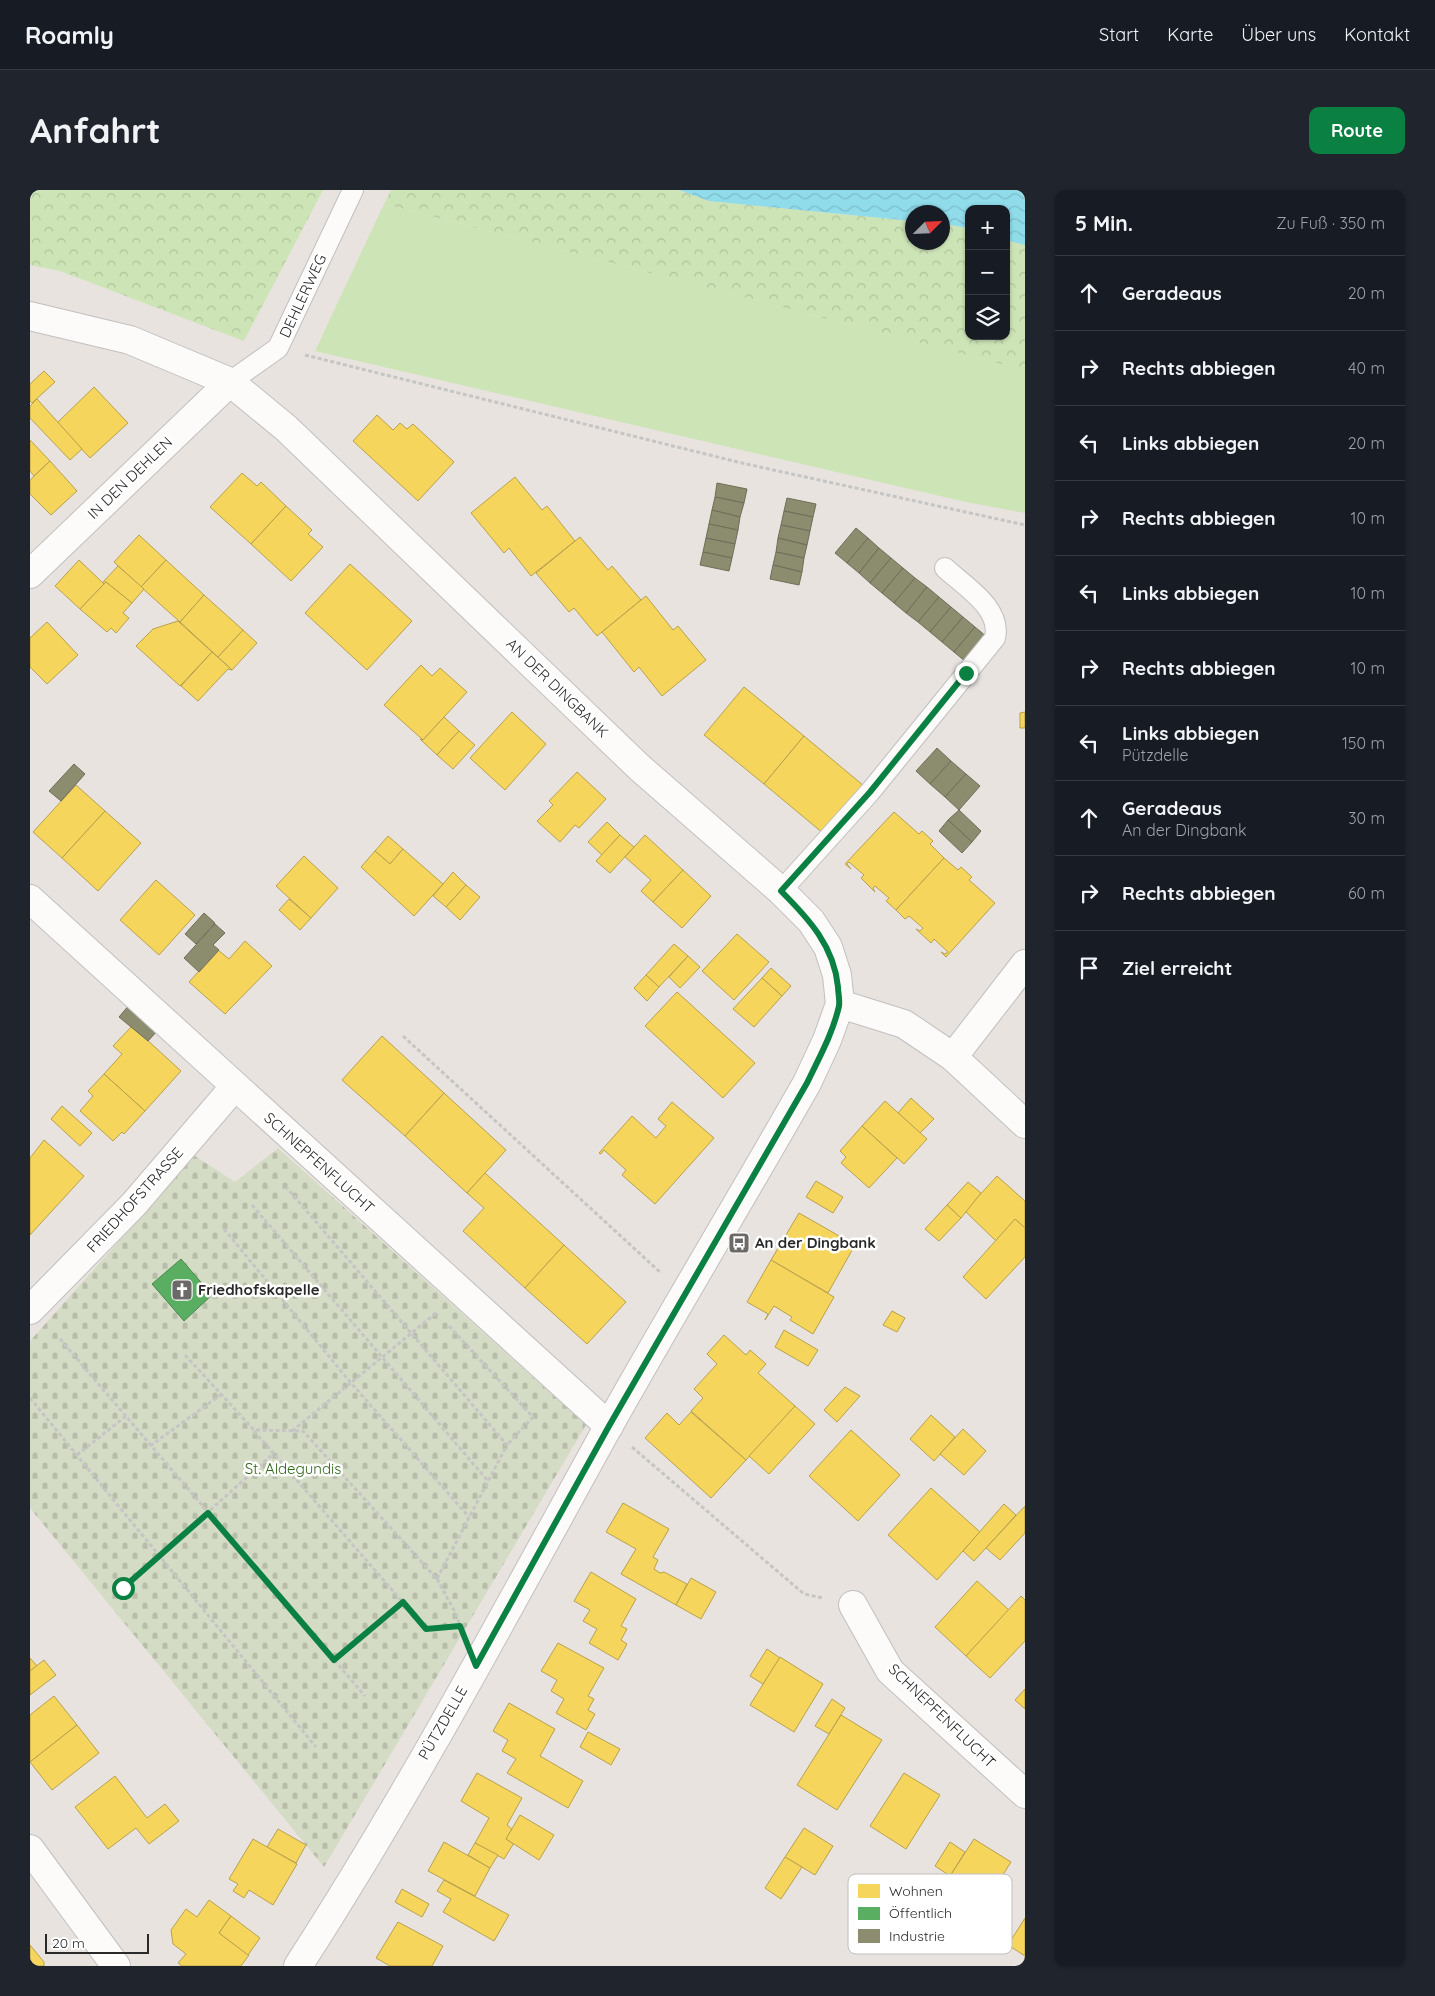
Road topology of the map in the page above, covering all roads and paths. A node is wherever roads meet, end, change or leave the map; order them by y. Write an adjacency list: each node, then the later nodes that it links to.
1 (353, 190): 3 (lane, DEHLERWEG)
2 (30, 316): 4 (street, AN DER DINGBANK)
3 (278, 348): 4 (lane, DEHLERWEG); 5 (path)
4 (230, 382): 7 (street, IN DEN DEHLEN); 8 (street, AN DER DINGBANK)
5 (1025, 525)
6 (944, 568): 8 (lane)
7 (30, 574)
8 (781, 891): 11 (street, AN DER DINGBANK)
9 (30, 899): 14 (street, SCHNEPFENFLUCHT)
10 (1025, 964): 13 (street)
11 (840, 1004): 13 (street); 19 (street, PÜTZDELLE)
12 (403, 1036): 19 (path)
13 (954, 1057): 15 (street)
14 (235, 1086): 20 (street, FRIEDHOFSTRASSE); 29 (street, SCHNEPFENFLUCHT)
15 (1025, 1124)
16 (286, 1187): 21 (path)
17 (252, 1205): 24 (path)
18 (224, 1229): 25 (path)
19 (684, 1294): 29 (street, PÜTZDELLE)
20 (30, 1310)
21 (412, 1334): 24 (path); 32 (path); 32 (path)
22 (60, 1339): 28 (path)
23 (186, 1355): 26 (path)
24 (382, 1359): 25 (path); 36 (path)
25 (351, 1383): 31 (path); 38 (path)
26 (222, 1394): 30 (path); 33 (path)
27 (30, 1398): 35 (path)
28 (126, 1416): 33 (path); 35 (path)
29 (609, 1426): 43 (path); 46 (street, PÜTZDELLE)
30 (254, 1430): 31 (path); 34 (path)
31 (292, 1431): 40 (path)
32 (507, 1445): 36 (path)
33 (150, 1446): 37 (path)
34 (274, 1453): 37 (path); 42 (path)
35 (77, 1455): 39 (path)
36 (488, 1481): 38 (path)
37 (208, 1513): 39 (path); 45 (path)
38 (470, 1517): 40 (path)
39 (160, 1556): 41 (path); 48 (path)
40 (437, 1579): 44 (path)
41 (123, 1588)
42 (403, 1602): 44 (path); 45 (path)
43 (854, 1604): 49 (street, SCHNEPFENFLUCHT)
44 (460, 1626): 46 (path)
45 (334, 1660): 47 (path)
46 (476, 1666): 52 (street, PÜTZDELLE)
47 (365, 1696)
48 (316, 1746)
49 (1025, 1794)
50 (30, 1849): 51 (street)
51 (116, 1966)
52 (298, 1966)

